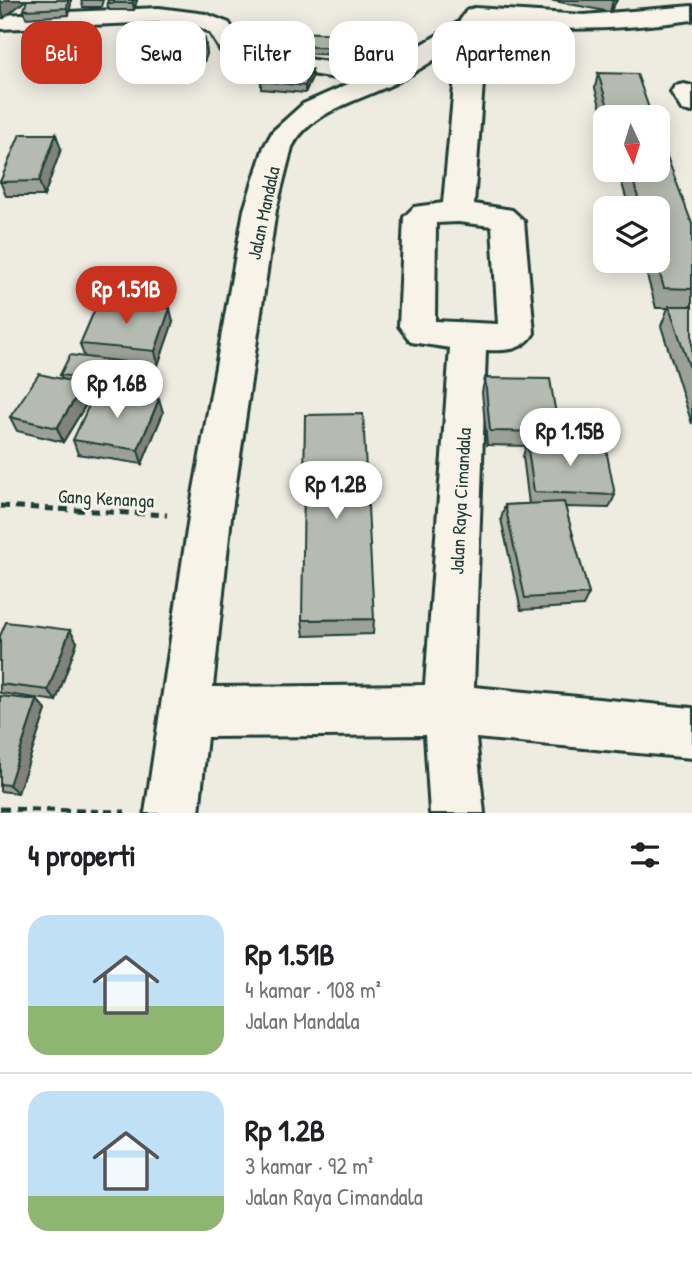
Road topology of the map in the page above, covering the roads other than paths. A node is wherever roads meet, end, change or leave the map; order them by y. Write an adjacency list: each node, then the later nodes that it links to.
1 (683, 9): 2 (street)
2 (473, 14): 4 (street, Jalan Mandala); 7 (street)
3 (0, 22): 5 (street)
4 (418, 54)
5 (329, 70)
6 (371, 84): 10 (street, Jalan Mandala)
7 (458, 212): 8 (street); 8 (street)
8 (469, 336): 9 (street, Jalan Raya Cimandala)
9 (448, 710): 10 (street); 11 (street); 13 (street, Jalan Raya Cimandala)
10 (186, 712): 12 (street)
11 (692, 733)
12 (172, 813)
13 (457, 813)

